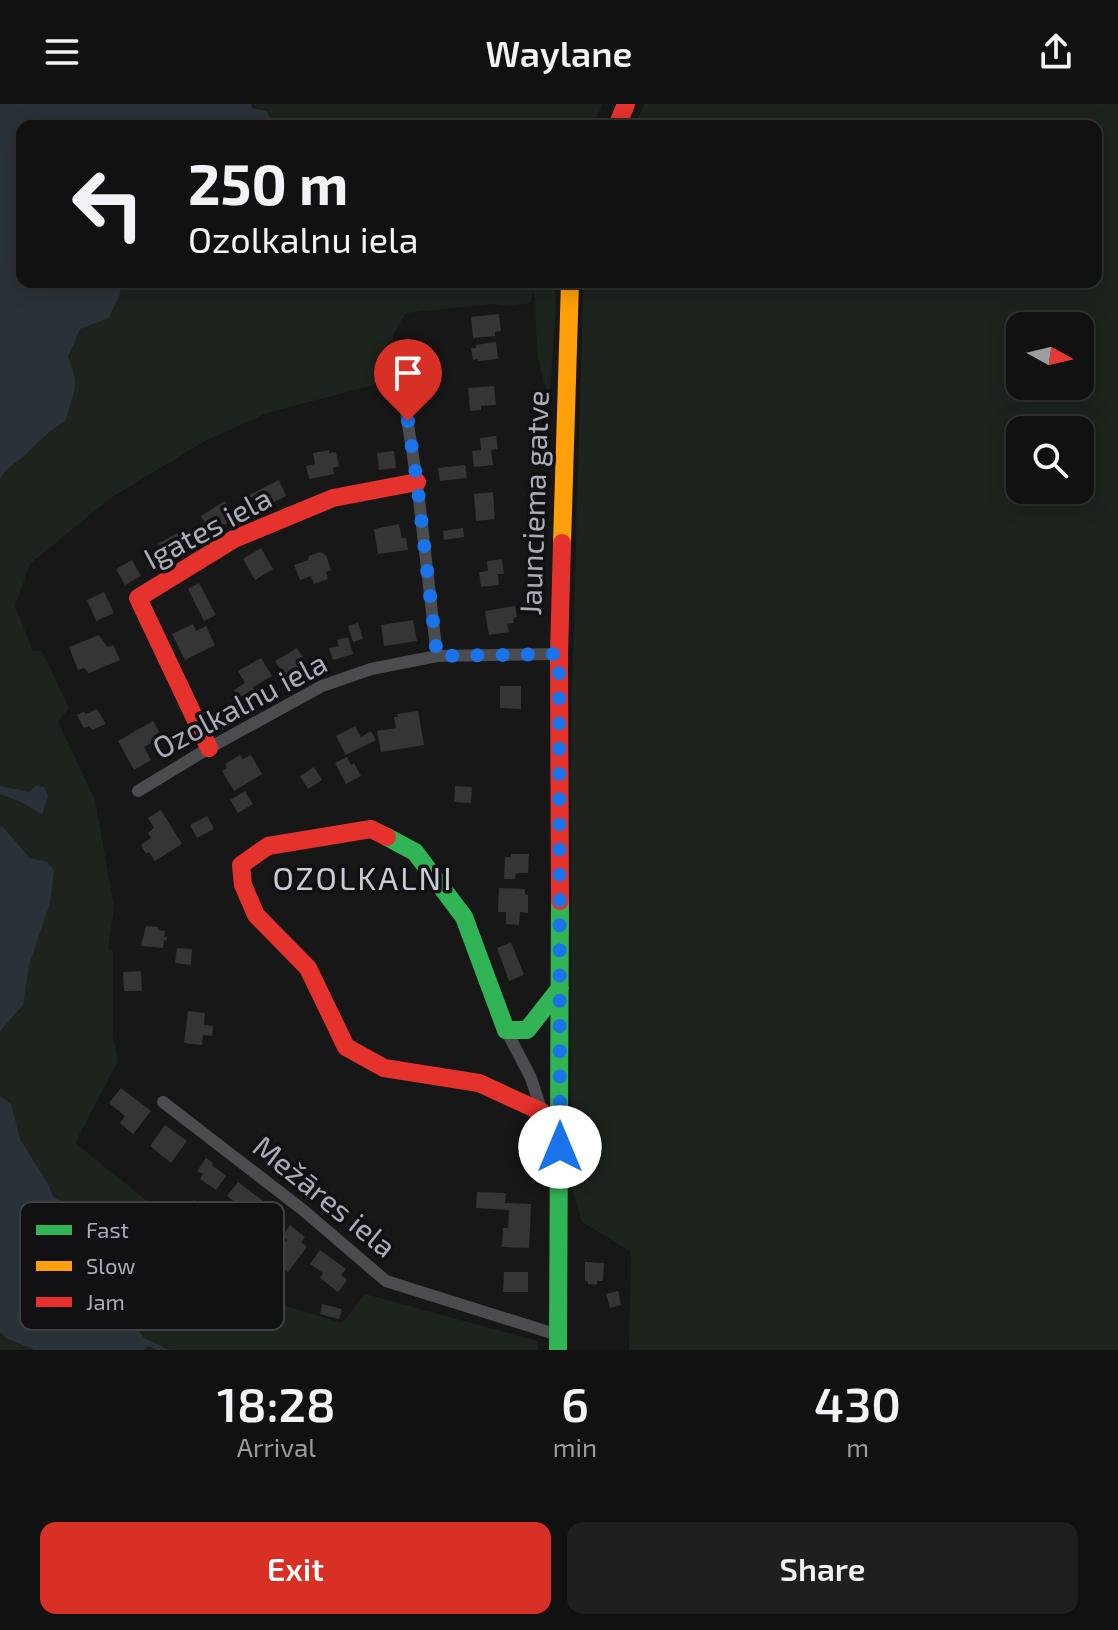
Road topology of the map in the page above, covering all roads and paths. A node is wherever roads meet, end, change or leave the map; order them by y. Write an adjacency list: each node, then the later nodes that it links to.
1 (570, 288): 4 (street, Jaunciema gatve)
2 (398, 360): 3 (street)
3 (417, 482): 5 (street); 6 (street, Igates iela)
4 (559, 654): 5 (street, Ozolkalnu iela); 8 (street, Jaunciema gatve)
5 (437, 656): 6 (street, Ozolkalnu iela)
6 (209, 748): 7 (street, Ozolkalnu iela)
7 (138, 791)
8 (560, 988): 9 (street); 12 (street, Jaunciema gatve)
9 (506, 1030): 11 (street); 11 (street)
10 (163, 1102): 13 (street, Mežāres iela)
11 (542, 1112): 12 (street)
12 (560, 1147): 13 (street, Jaunciema gatve)
13 (558, 1342)

